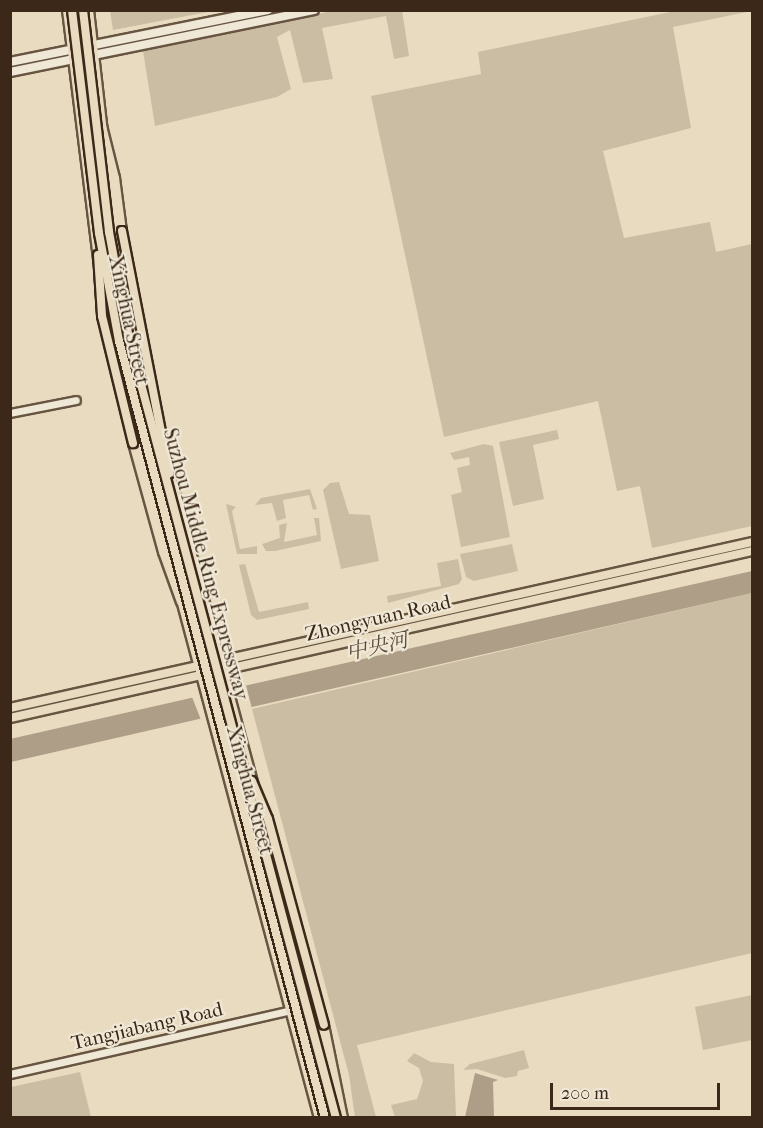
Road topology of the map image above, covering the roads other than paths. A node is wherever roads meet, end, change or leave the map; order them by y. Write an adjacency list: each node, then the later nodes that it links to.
1 (67, 10): 8 (main road, Xinghua Street)
2 (72, 10): 14 (main road, Suzhou Middle Ring Expressway, bridge)
3 (83, 10): 17 (main road, Suzhou Middle Ring Expressway, bridge)
4 (89, 10): 7 (main road, Xinghua Street)
5 (268, 10): 7 (main road)
6 (314, 10): 9 (main road)
7 (93, 45): 8 (main road); 9 (main road, Xinghua Street)
8 (71, 50): 10 (main road, Xinghua Street); 11 (main road)
9 (94, 56): 10 (main road); 13 (main road, Xinghua Street)
10 (73, 61): 12 (main road); 20 (main road, Xinghua Street)
11 (10, 62)
12 (10, 72)
13 (102, 126): 17 (main road, bridge); 21 (main road, Xinghua Street)
14 (99, 233): 20 (main road, bridge); 29 (main road, Suzhou Middle Ring Expressway, bridge)
15 (76, 400): 16 (street)
16 (10, 413)
17 (172, 504): 25 (main road, Suzhou Middle Ring Expressway, bridge)
18 (753, 542): 21 (main road, Zhongyuan Road)
19 (753, 551): 21 (main road, Zhongyuan Road)
20 (181, 602): 22 (main road, Xinghua Street)
21 (220, 665): 22 (main road, Zhongyuan Road); 31 (main road, Xinghua Street)
22 (201, 670): 23 (main road, Zhongyuan Road); 24 (main road, Zhongyuan Road); 26 (main road, Xinghua Street)
23 (10, 708)
24 (10, 718)
25 (241, 757): 30 (main road, Suzhou Middle Ring Expressway, bridge); 31 (main road, bridge)
26 (291, 1010): 27 (street, Tangjiabang Road); 28 (main road, Xinghua Street)
27 (10, 1074)
28 (319, 1118)
29 (325, 1118)
30 (336, 1118)
31 (342, 1118)

